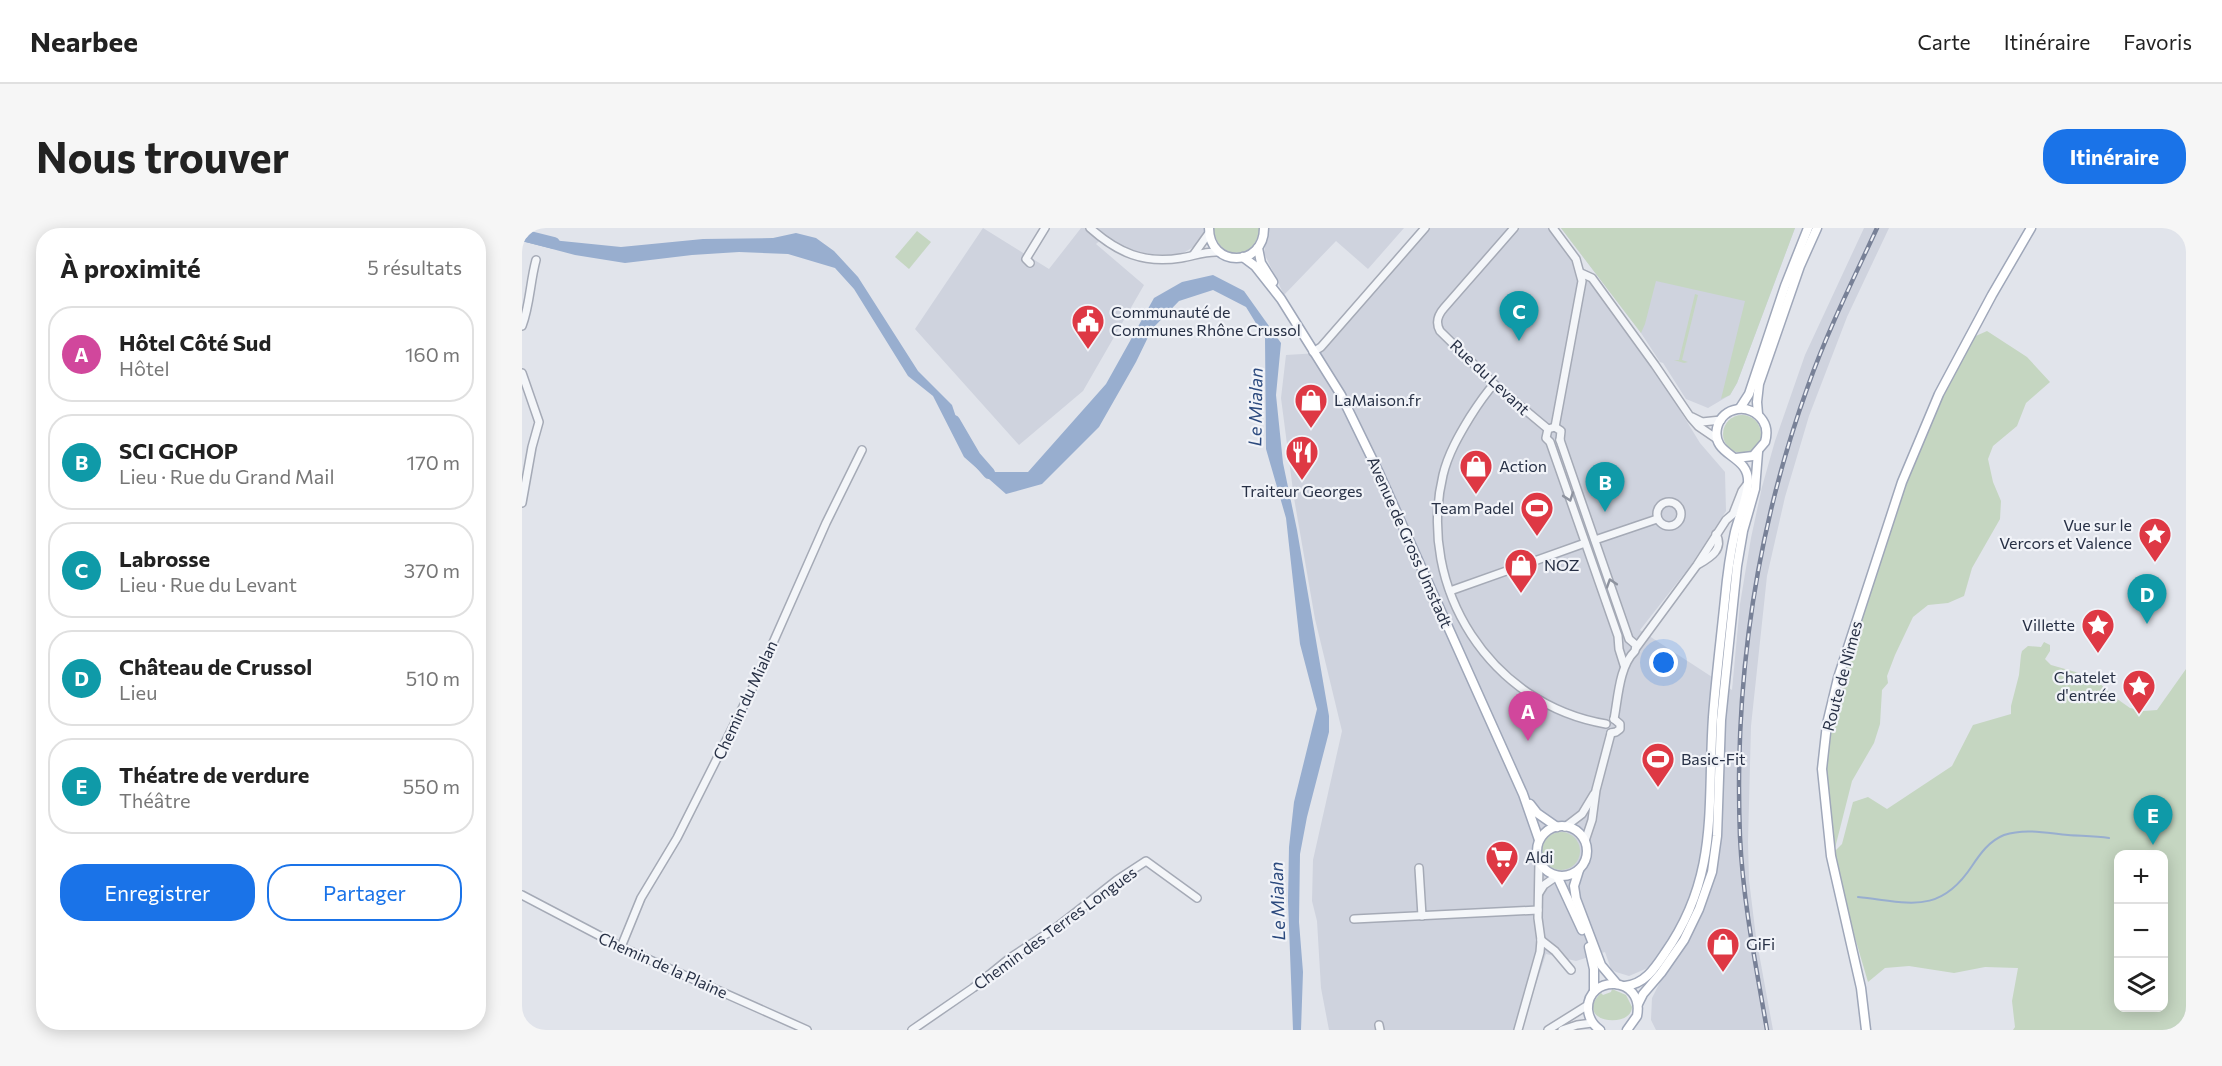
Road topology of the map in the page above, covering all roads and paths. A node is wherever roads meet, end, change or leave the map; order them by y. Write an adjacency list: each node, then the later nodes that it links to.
1 (1090, 228): 13 (street)
2 (1425, 228): 20 (street)
3 (1514, 228): 22 (street, Rue du Levant)
4 (1553, 228): 17 (street)
5 (1808, 228): 23 (main road)
6 (1817, 228): 25 (main road)
7 (2031, 228): 80 (main road, Route de Nîmes)
8 (1264, 229): 11 (main road)
9 (1209, 231): 12 (main road); 13 (street)
10 (1046, 232): 16 (street)
11 (1258, 248): 14 (main road); 18 (main road, Avenue de Gross Umstadt)
12 (1219, 252): 13 (street); 14 (main road)
13 (1194, 254)
14 (1243, 257): 18 (main road, Avenue de Gross Umstadt)
15 (536, 260): 19 (street)
16 (1030, 263)
17 (1581, 273): 24 (street); 27 (street)
18 (1281, 299): 20 (main road, Avenue de Gross Umstadt)
19 (522, 326)
20 (1313, 352): 51 (main road, Avenue de Gross Umstadt)
21 (522, 373): 35 (street)
22 (1494, 384): 27 (street, Rue du Levant); 39 (street)
23 (1740, 408): 25 (main road); 26 (main road)
24 (1688, 414): 26 (street); 28 (street)
25 (1758, 414): 32 (main road)
26 (1721, 420): 28 (main road)
27 (1552, 428): 29 (street); 30 (street)
28 (1718, 439): 33 (main road)
29 (1560, 440): 30 (street); 37 (street)
30 (1550, 442): 38 (street, one-way to 38)
31 (862, 450): 66 (street, Chemin du Mialan)
32 (1758, 452): 33 (main road); 70 (main road)
33 (1736, 458): 34 (main road)
34 (1748, 483): 40 (street); 68 (main road)
35 (522, 502)
36 (1658, 519): 37 (street)
37 (1595, 540): 38 (street); 41 (street, one-way to 37)
38 (1586, 543): 39 (street); 42 (street)
39 (1450, 591): 48 (street)
40 (1646, 634): 41 (street); 43 (street)
41 (1630, 639): 42 (street); 43 (street)
42 (1620, 643): 44 (street)
43 (1636, 648): 45 (street)
44 (1622, 653): 45 (street); 46 (street)
45 (1630, 655): 46 (street)
46 (1624, 667): 47 (street)
47 (1614, 719): 48 (street); 49 (street)
48 (1606, 724): 49 (street)
49 (1611, 733): 50 (street)
50 (1596, 790): 52 (street); 54 (street)
51 (1523, 794): 52 (main road, Avenue de Gross Umstadt); 53 (main road, Avenue de Gross Umstadt)
52 (1561, 827): 53 (main road); 54 (main road)
53 (1539, 840): 55 (main road)
54 (1585, 841): 57 (main road)
55 (1539, 862): 58 (main road); 60 (street)
56 (1419, 868): 63 (street)
57 (1579, 869): 58 (main road); 68 (main road)
58 (1557, 876): 60 (street); 69 (main road)
59 (522, 895): 66 (street, Chemin de la Plaine)
60 (1538, 896): 62 (street)
61 (1197, 898): 75 (street, Chemin des Terres Longues)
62 (1538, 910): 63 (street); 65 (street)
63 (1422, 916): 64 (street)
64 (1354, 919)
65 (1541, 940): 67 (street); 76 (street)
66 (621, 947): 74 (street, Chemin de la Plaine)
67 (1571, 970)
68 (1621, 985): 69 (main road); 70 (main road)
69 (1594, 992): 71 (main road)
70 (1638, 1004): 72 (main road)
71 (1588, 1005): 73 (main road); 77 (street)
72 (1635, 1026): 79 (main road)
73 (1597, 1028): 78 (street)
74 (807, 1030)
75 (912, 1030)
76 (1518, 1030)
77 (1548, 1030)
78 (1562, 1030)
79 (1627, 1030)
80 (1866, 1030)

